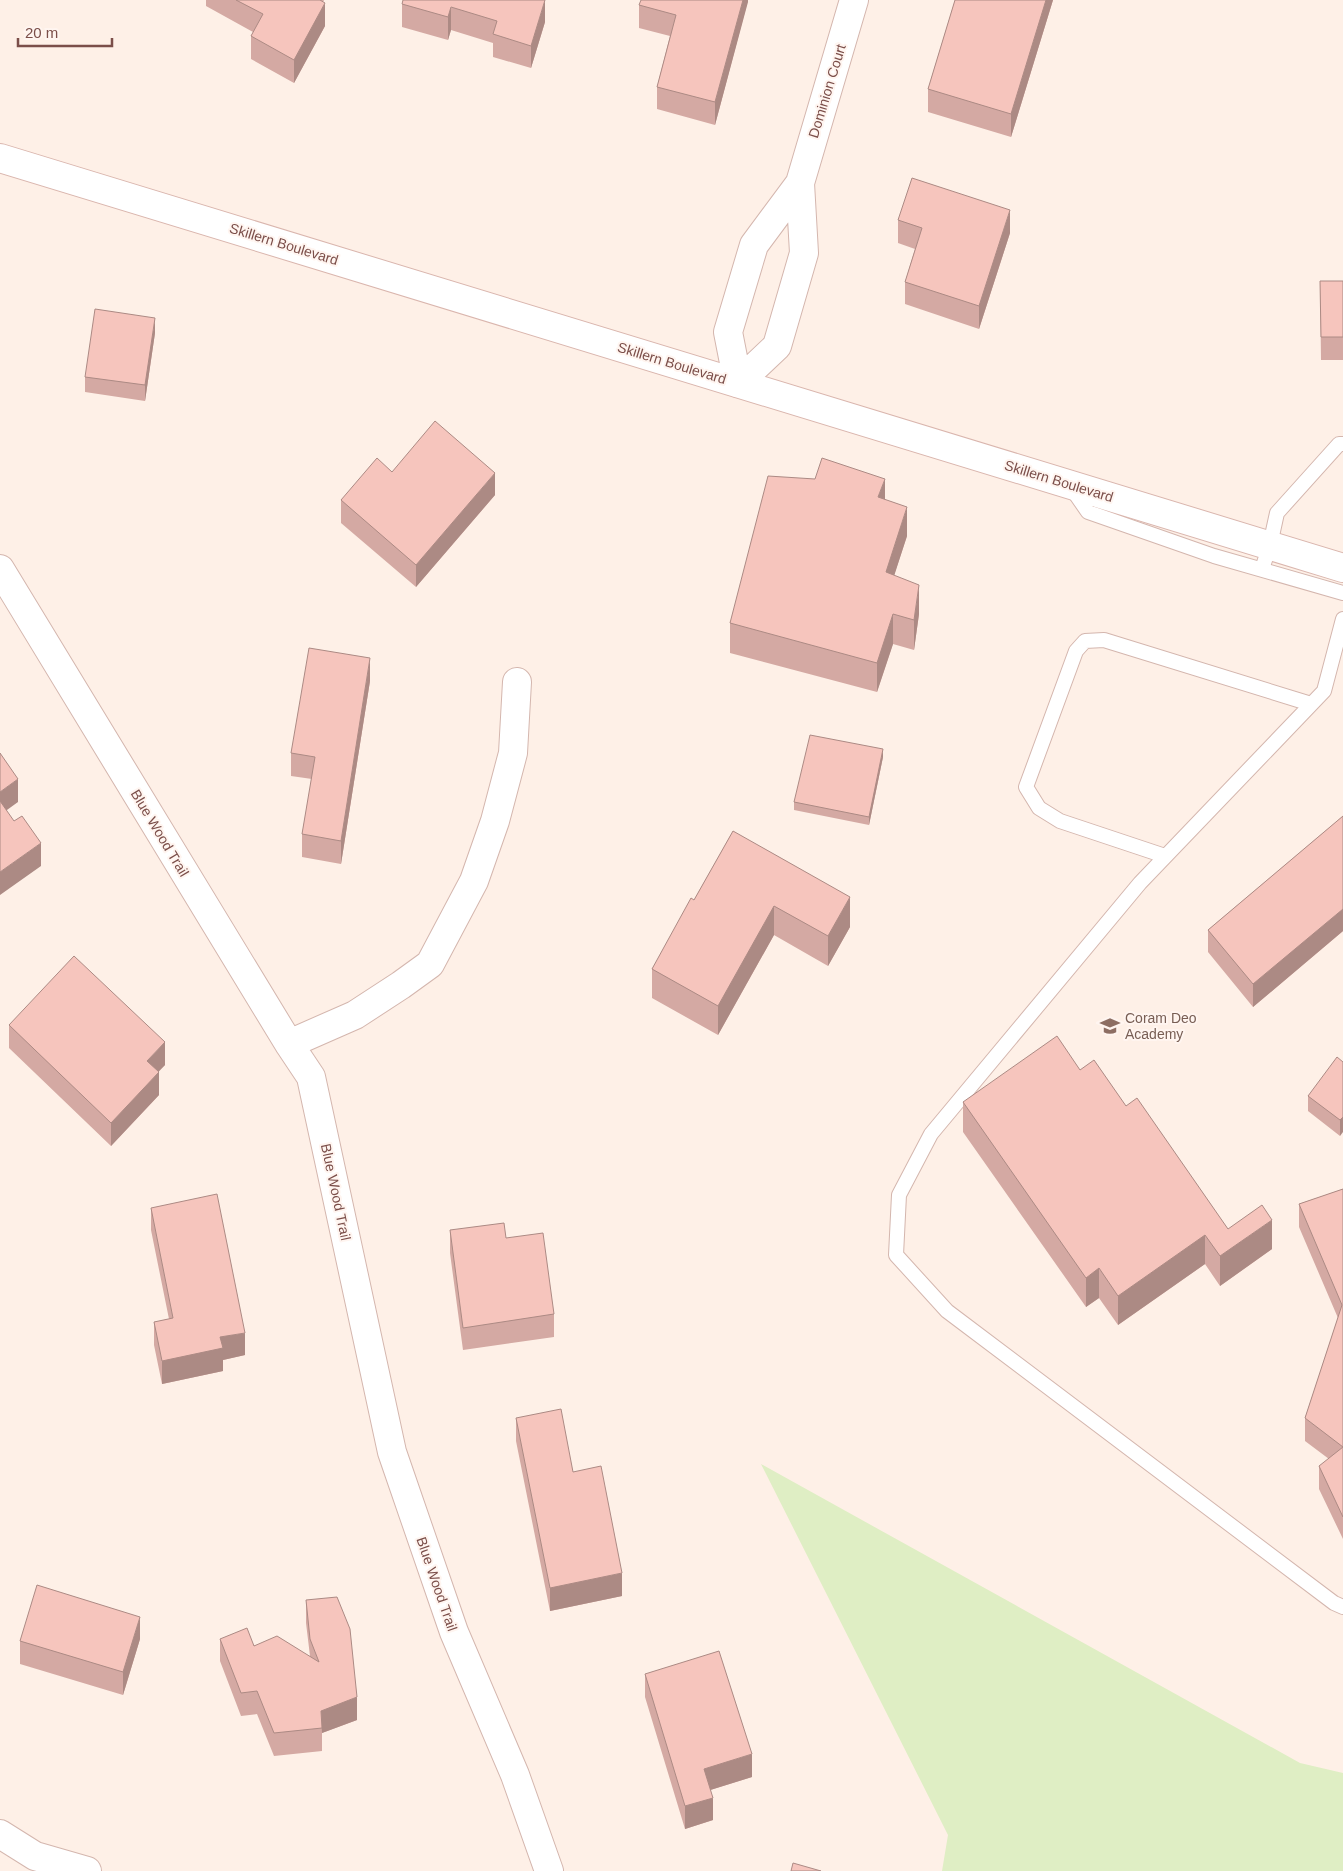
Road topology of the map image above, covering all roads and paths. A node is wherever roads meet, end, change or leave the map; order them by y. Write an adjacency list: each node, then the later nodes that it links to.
1 (854, 0): 3 (street, Dominion Court)
2 (0, 158): 4 (street, Skillern Boulevard)
3 (800, 183): 4 (street, Dominion Court); 4 (street, Dominion Court)
4 (738, 383): 6 (street, Skillern Boulevard)
5 (1343, 444): 6 (lane)
6 (1266, 557): 7 (street, Skillern Boulevard); 9 (lane)
7 (1343, 568)
8 (0, 569): 14 (street, Blue Wood Trail)
9 (1343, 593)
10 (1343, 619): 12 (lane)
11 (516, 682): 14 (street)
12 (1311, 704): 13 (lane); 13 (lane)
13 (1165, 856): 15 (lane)
14 (289, 1044): 18 (street, Blue Wood Trail)
15 (1343, 1607)
16 (0, 1834): 17 (street)
17 (87, 1871)
18 (549, 1871)

